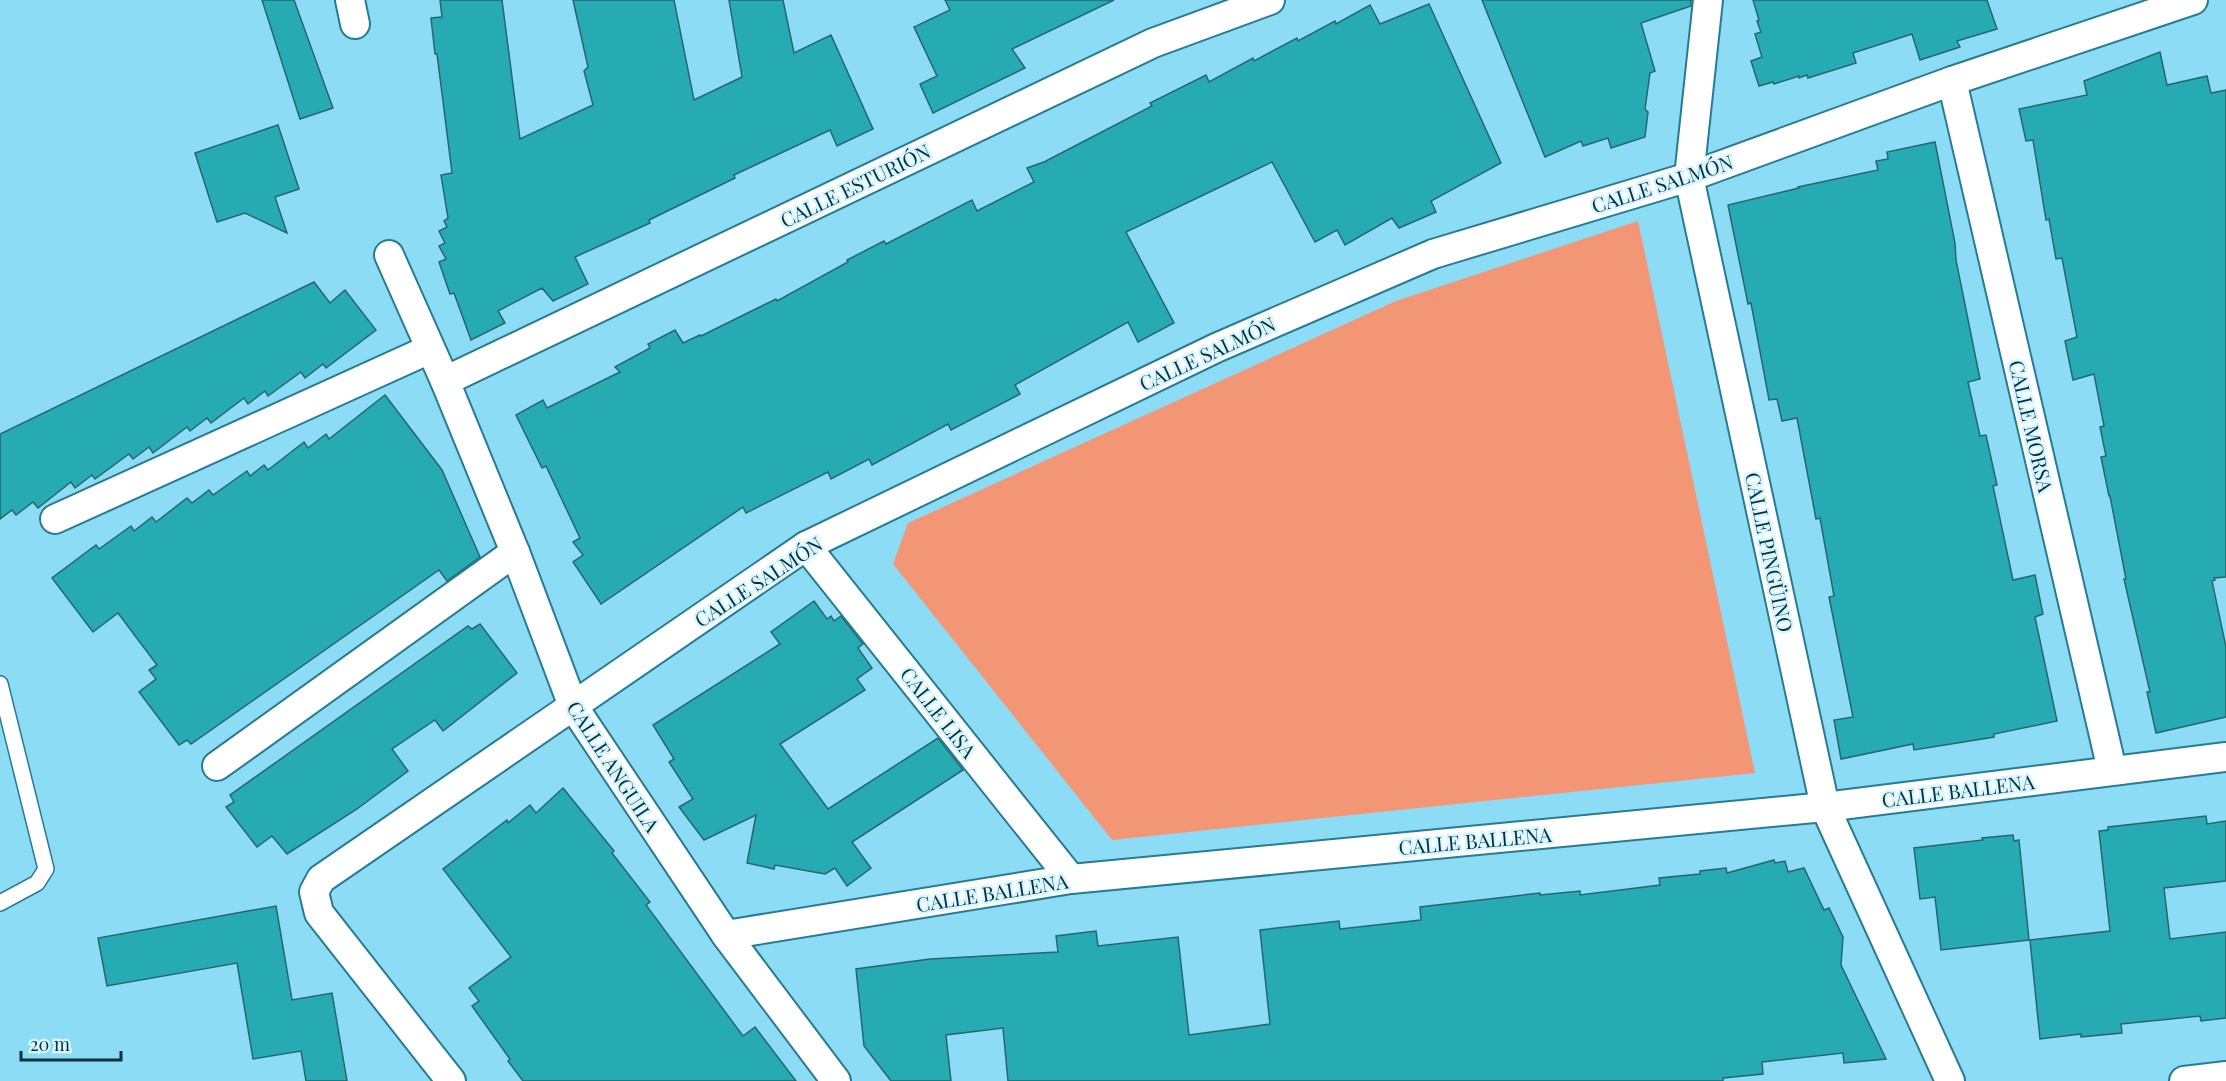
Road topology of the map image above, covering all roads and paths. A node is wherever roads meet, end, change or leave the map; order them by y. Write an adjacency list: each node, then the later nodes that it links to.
1 (1270, 0): 8 (street, CALLE ESTURIÓN)
2 (1708, 0): 5 (street, CALLE PINGÜINO)
3 (2193, 0): 4 (street, CALLE SALMÓN)
4 (1952, 81): 5 (street, CALLE SALMÓN); 16 (street, CALLE MORSA)
5 (1689, 177): 10 (street, CALLE SALMÓN); 17 (street, CALLE PINGÜINO)
6 (388, 255): 7 (street, CALLE ANGUILA)
7 (430, 349): 8 (street, CALLE ANGUILA); 9 (street)
8 (445, 381): 11 (street, CALLE ANGUILA)
9 (55, 519)
10 (807, 546): 13 (street, CALLE SALMÓN); 18 (street, CALLE LISA)
11 (515, 552): 13 (street, CALLE ANGUILA); 15 (street)
12 (0, 684): 19 (lane)
13 (573, 706): 20 (street, CALLE ANGUILA); 22 (street, CALLE SALMÓN)
14 (2226, 758): 16 (street, CALLE BALLENA)
15 (218, 766)
16 (2112, 770): 17 (street, CALLE BALLENA)
17 (1825, 807): 18 (street, CALLE BALLENA); 24 (street, CALLE PINGÜINO)
18 (1071, 879): 20 (street, CALLE BALLENA)
19 (0, 903)
20 (726, 935): 23 (street, CALLE ANGUILA)
21 (2226, 1076): 25 (street)
22 (451, 1081)
23 (836, 1081)
24 (1950, 1081)
25 (2184, 1081)

